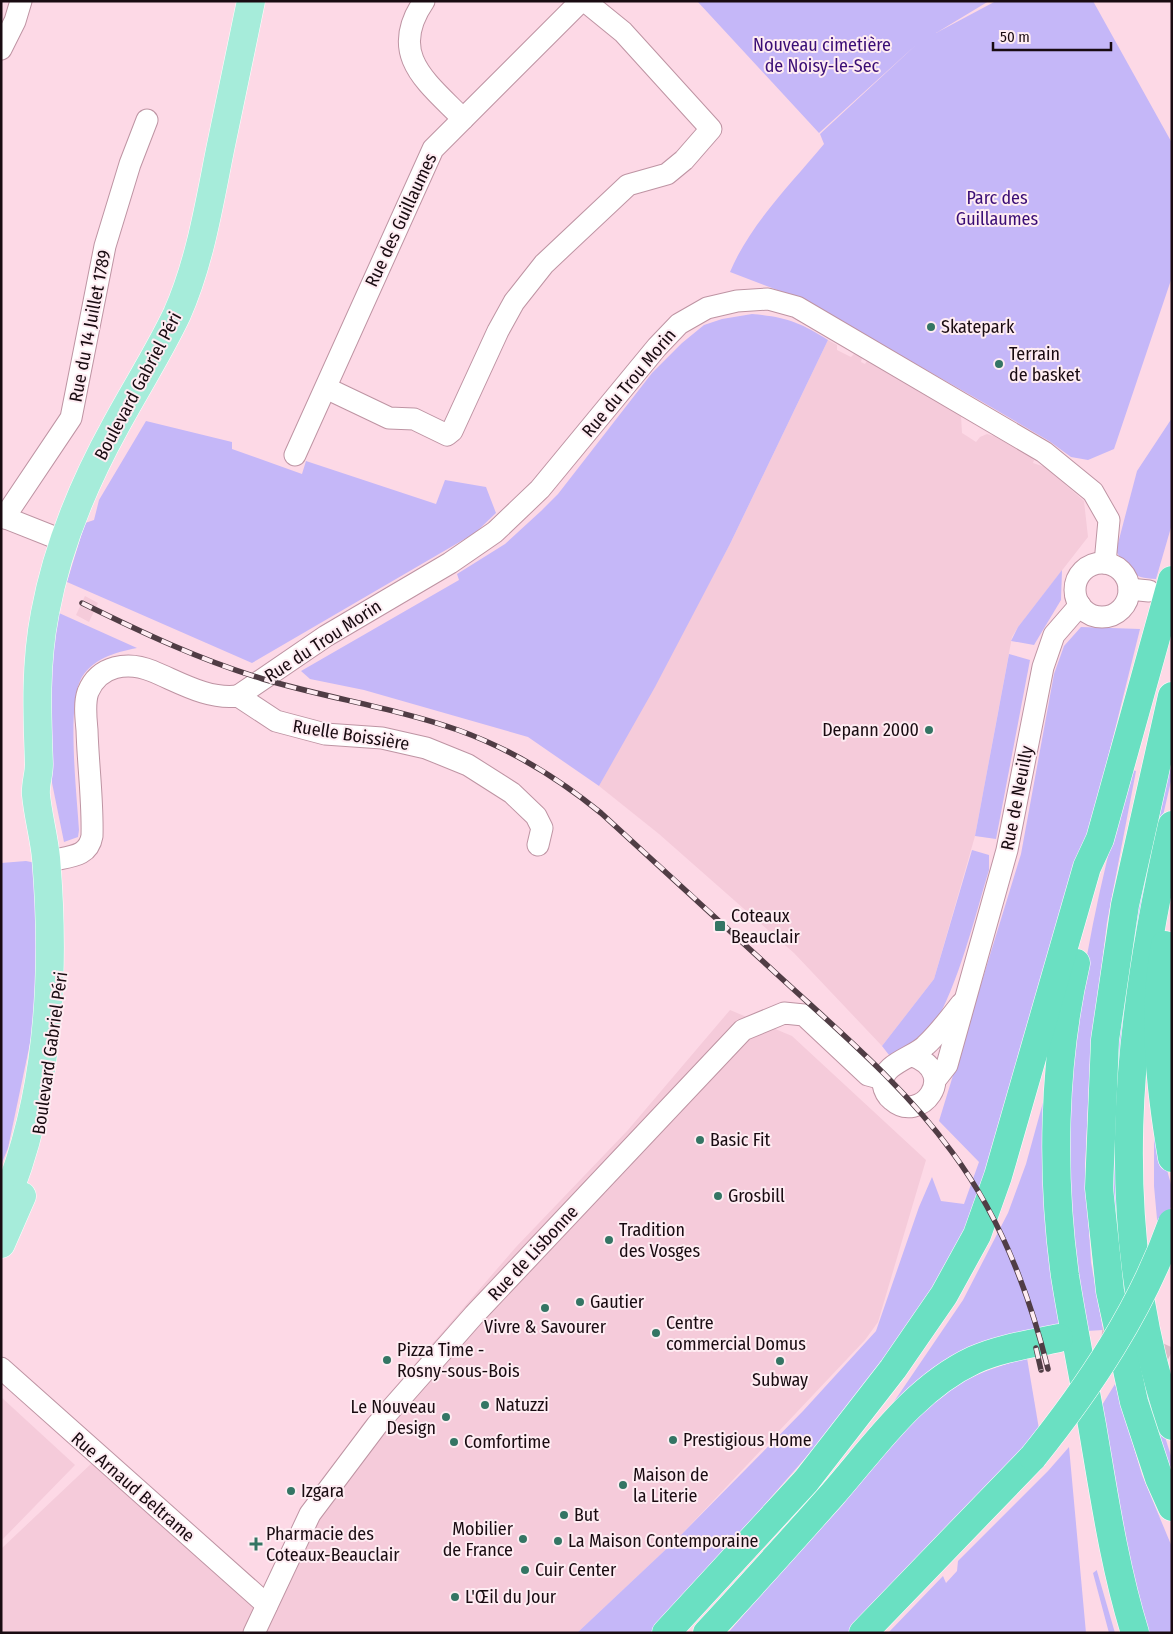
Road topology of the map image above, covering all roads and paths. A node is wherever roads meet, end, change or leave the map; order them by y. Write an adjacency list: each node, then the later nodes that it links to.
1 (21, 1): 6 (street)
2 (251, 1): 12 (main road, Boulevard Gabriel Péri)
3 (424, 1): 7 (street)
4 (581, 1): 7 (street, Rue des Guillaumes)
5 (585, 1): 9 (street)
6 (1, 49)
7 (463, 119): 9 (street, Rue des Guillaumes)
8 (147, 120): 11 (street, Rue du 14 Juillet 1789)
9 (326, 388): 10 (street, Rue des Guillaumes)
10 (295, 455)
11 (3, 517): 12 (street)
12 (64, 541): 18 (main road, Boulevard Gabriel Péri)
13 (1105, 563): 14 (street); 15 (street); 16 (street, Rue du Trou Morin)
14 (1150, 587): 15 (street); 20 (highway)
15 (1080, 605): 24 (street, Rue de Neuilly)
16 (238, 696): 21 (street, Ruelle Boissière); 22 (street)
17 (1172, 696): 35 (highway)
18 (39, 769): 22 (main road, Boulevard Gabriel Péri); 29 (main road, Boulevard Gabriel Péri)
19 (1172, 825): 34 (highway)
20 (1100, 839): 39 (highway); 41 (highway)
21 (538, 844)
22 (59, 859): 31 (main road, Boulevard Gabriel Péri)
23 (1172, 906): 28 (highway)
24 (966, 998): 25 (street, Rue de Neuilly); 27 (street, Rue de Neuilly)
25 (913, 1056): 26 (street); 27 (street)
26 (883, 1079): 27 (street); 36 (street, Rue de Lisbonne)
27 (936, 1079)
28 (1172, 1158)
29 (1, 1211)
30 (1172, 1224): 40 (highway, bridge)
31 (1, 1244)
32 (1059, 1338): 37 (highway)
33 (1, 1368): 36 (street, Rue Arnaud Beltrame)
34 (1172, 1426)
35 (1172, 1507)
36 (267, 1605): 38 (street, Rue de Lisbonne)
37 (709, 1631)
38 (254, 1633)
39 (666, 1633)
40 (864, 1633)
41 (1135, 1633)

